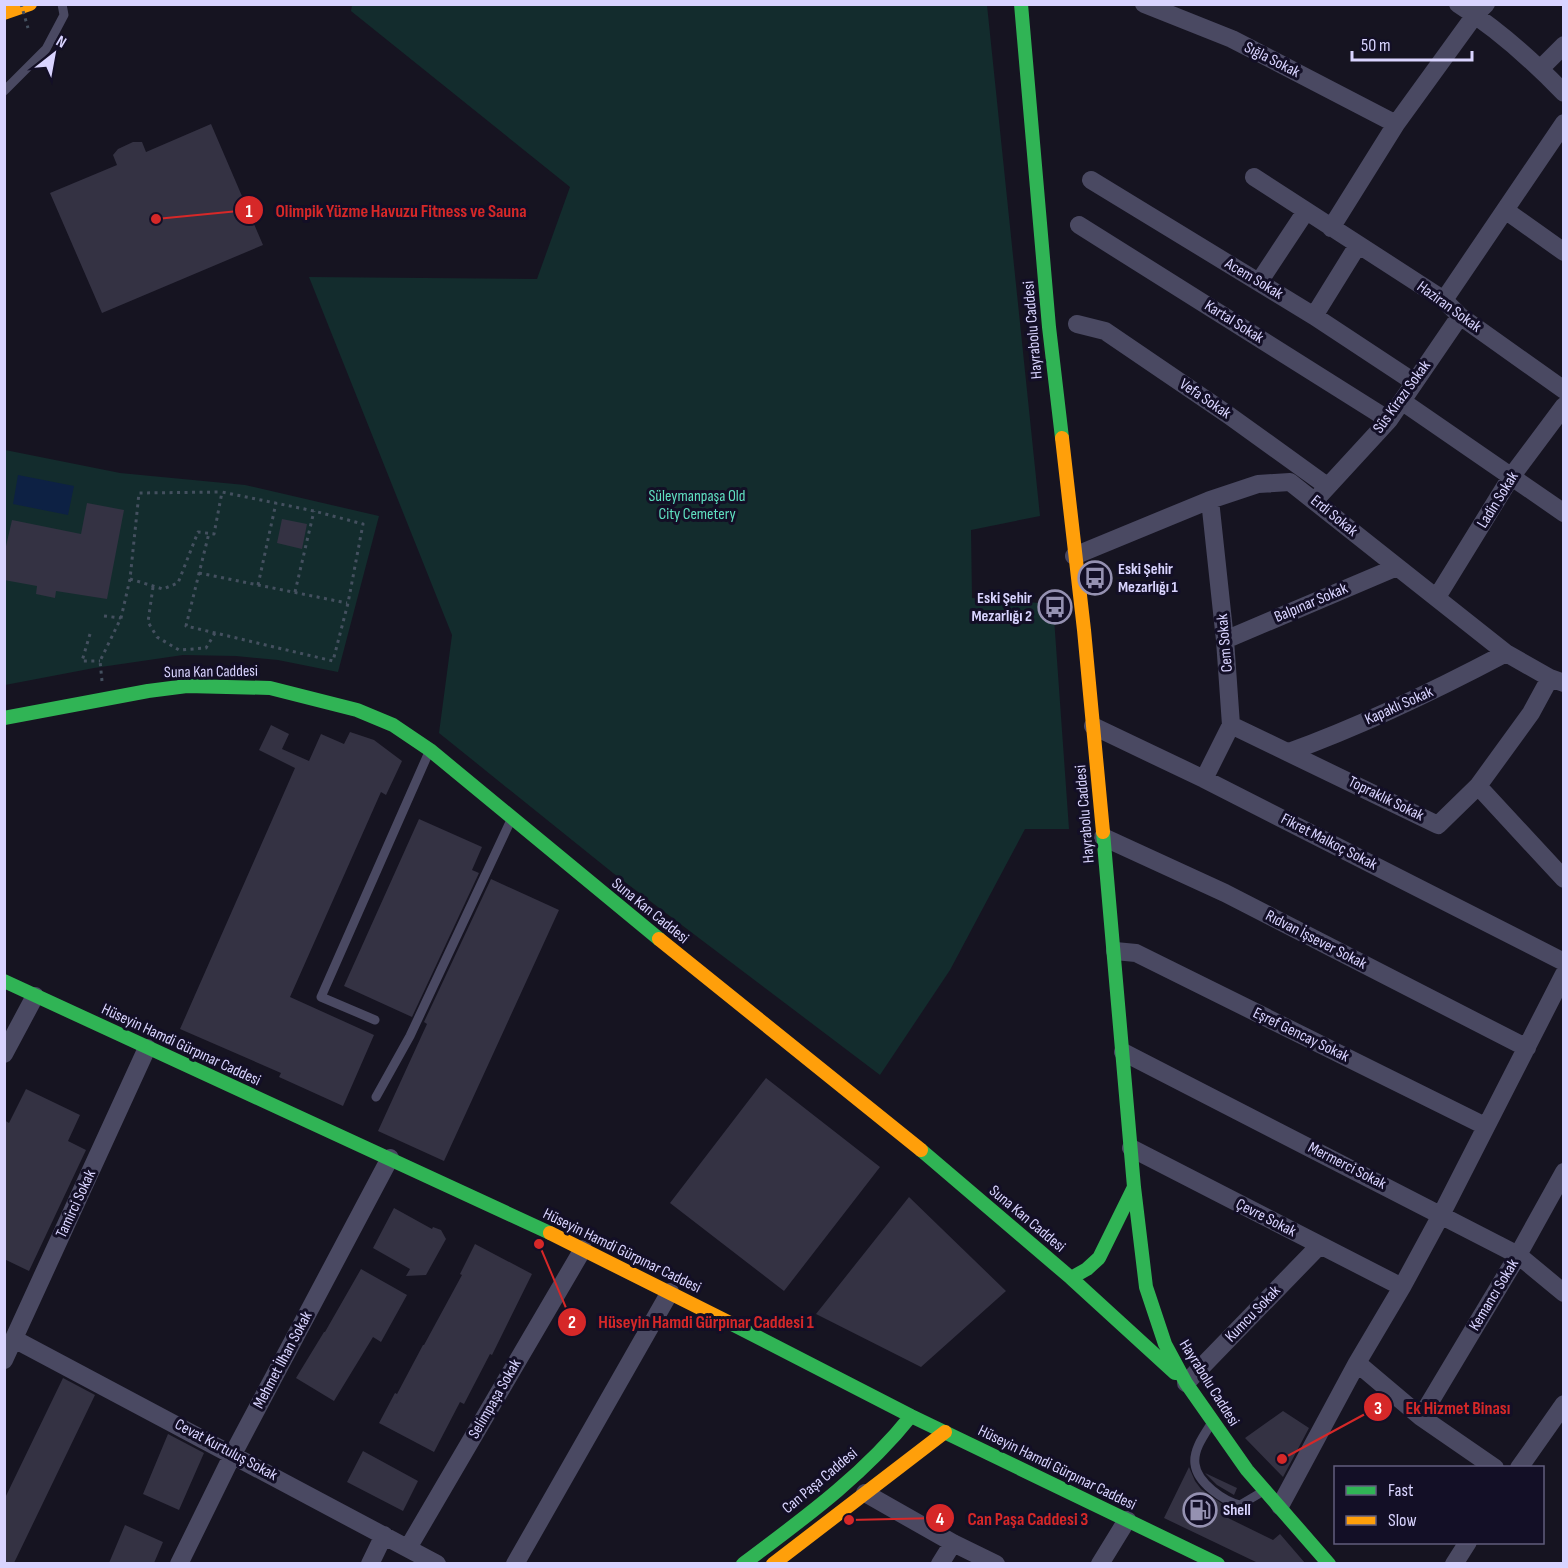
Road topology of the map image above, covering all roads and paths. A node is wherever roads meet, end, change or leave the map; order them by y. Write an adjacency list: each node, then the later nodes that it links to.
1 (21, 4): 9 (path, bridge)
2 (30, 4): 8 (main road)
3 (62, 4): 12 (lane)
4 (1022, 4): 43 (main road, Hayrabolu Caddesi)
5 (1144, 4): 15 (street, Sığla Sokak)
6 (1458, 4): 7 (street)
7 (1480, 10): 11 (street); 15 (street)
8 (4, 13)
9 (28, 28)
10 (1563, 45): 11 (street)
11 (1540, 69): 13 (street)
12 (4, 91)
13 (1563, 93)
14 (1563, 123): 18 (street)
15 (1396, 124): 21 (street)
16 (1254, 177): 19 (street, Haziran Sokak)
17 (1091, 180): 24 (street, Acem Sokak)
18 (1505, 210): 23 (street); 25 (street)
19 (1306, 211): 21 (street, Haziran Sokak); 24 (street)
20 (1079, 225): 33 (street, Kartal Sokak)
21 (1331, 228): 22 (street, Haziran Sokak)
22 (1358, 245): 25 (street, Haziran Sokak); 26 (street)
23 (1563, 252)
24 (1259, 282): 26 (street, Acem Sokak)
25 (1444, 300): 27 (street, Haziran Sokak)
26 (1314, 316): 29 (street, Acem Sokak)
27 (1460, 316): 29 (street, Süs Kirazı Sokak); 30 (street, Haziran Sokak)
28 (1077, 324): 35 (street, Vefa Sokak)
29 (1414, 382): 31 (street, Süs Kirazı Sokak)
30 (1563, 390)
31 (1403, 402): 33 (street, Süs Kirazı Sokak); 34 (street)
32 (1563, 406): 34 (street, Ladin Sokak)
33 (1389, 420): 35 (street, Süs Kirazı Sokak)
34 (1511, 477): 41 (street); 50 (street, Ladin Sokak)
35 (1327, 486): 38 (street, Süs Kirazı Sokak)
36 (222, 492): 39 (path); 42 (path); 46 (path)
37 (1210, 500): 38 (street, Erdi Sokak); 43 (street, Erdi Sokak); 56 (street, Cem Sokak)
38 (1315, 501): 44 (street, Erdi Sokak)
39 (276, 504): 40 (path); 47 (path)
40 (314, 511): 49 (path); 51 (path)
41 (1563, 513)
42 (209, 533): 45 (path); 48 (path)
43 (1074, 556): 61 (main road, Hayrabolu Caddesi)
44 (1396, 567): 50 (street, Erdi Sokak); 56 (street, Balpınar Sokak)
45 (199, 573): 47 (path); 54 (path)
46 (130, 579): 48 (path); 53 (path)
47 (258, 585): 49 (path)
48 (153, 586): 54 (path)
49 (295, 592): 51 (path)
50 (1437, 597): 57 (street, Erdi Sokak)
51 (348, 603): 54 (path)
52 (104, 616): 53 (path)
53 (121, 618): 55 (path)
54 (215, 633)
55 (90, 634)
56 (1225, 639): 60 (street, Cem Sokak)
57 (1506, 653): 58 (street, Erdi Sokak); 63 (street, Kapaklı Sokak)
58 (1557, 680): 65 (street, Topraklık Sokak)
59 (4, 718): 62 (main road, Suna Kan Caddesi)
60 (1231, 725): 63 (street, Topraklık Sokak); 64 (street)
61 (1093, 726): 64 (street, Fikret Malkoç Sokak); 67 (main road, Hayrabolu Caddesi)
62 (430, 750): 66 (main road, Suna Kan Caddesi); 74 (lane)
63 (1289, 752): 65 (street, Topraklık Sokak)
64 (1204, 779): 70 (street, Fikret Malkoç Sokak)
65 (1478, 786): 68 (street)
66 (512, 818): 79 (lane); 89 (main road, Suna Kan Caddesi)
67 (1103, 837): 69 (main road, Hayrabolu Caddesi); 76 (street, Rıdvan İşsever Sokak)
68 (1563, 879)
69 (1114, 951): 77 (main road, Hayrabolu Caddesi); 80 (street, Eşref Gencay Sokak)
70 (1563, 962)
71 (1563, 974): 76 (street)
72 (4, 981): 73 (main road, Hüseyin Hamdi Gürpınar Caddesi)
73 (35, 996): 75 (main road, Hüseyin Hamdi Gürpınar Caddesi); 78 (street)
74 (375, 1020)
75 (147, 1048): 82 (main road, Hüseyin Hamdi Gürpınar Caddesi); 93 (street, Tamirci Sokak)
76 (1527, 1048): 80 (street)
77 (1123, 1052): 81 (main road, Hayrabolu Caddesi); 85 (street, Mermerci Sokak)
78 (4, 1054)
79 (376, 1096)
80 (1485, 1126): 85 (street)
81 (1131, 1148): 84 (main road, Hayrabolu Caddesi); 86 (street, Çevre Sokak)
82 (390, 1158): 87 (main road, Hüseyin Hamdi Gürpınar Caddesi); 102 (street, Mehmet İlhan Sokak)
83 (1563, 1172): 88 (street, Kemancı Sokak)
84 (1134, 1187): 89 (main road); 96 (main road, Hayrabolu Caddesi)
85 (1441, 1215): 88 (street, Mermerci Sokak); 90 (street)
86 (1319, 1246): 90 (street, Çevre Sokak); 96 (street, Kumcu Sokak)
87 (583, 1249): 91 (main road, Hüseyin Hamdi Gürpınar Caddesi); 112 (street, Selimpaşa Sokak)
88 (1518, 1255): 92 (street, Mermerci Sokak); 99 (street, Kemancı Sokak)
89 (1071, 1278): 96 (main road, Suna Kan Caddesi)
90 (1402, 1287): 95 (street)
91 (670, 1292): 98 (main road, Hüseyin Hamdi Gürpınar Caddesi); 117 (street)
92 (1563, 1293)
93 (14, 1338): 94 (street, Tamirci Sokak); 102 (street, Cevat Kurtuluş Sokak)
94 (4, 1360)
95 (1357, 1363): 99 (street); 107 (street)
96 (1186, 1383): 100 (main road, Hayrabolu Caddesi)
97 (1563, 1404): 104 (street)
98 (910, 1416): 101 (main road, Hüseyin Hamdi Gürpınar Caddesi); 118 (main road, Can Paşa Caddesi)
99 (1421, 1417): 103 (street)
100 (1212, 1422): 105 (main road, Hayrabolu Caddesi); 105 (lane)
101 (945, 1432): 106 (main road); 108 (main road, Hüseyin Hamdi Gürpınar Caddesi)
102 (233, 1454): 109 (street, Cevat Kurtuluş Sokak); 114 (street, Mehmet İlhan Sokak)
103 (1494, 1466)
104 (1521, 1466)
105 (1265, 1490): 107 (main road, Hayrabolu Caddesi)
106 (864, 1493): 110 (street); 119 (main road)
107 (1280, 1506): 113 (main road, Hayrabolu Caddesi)
108 (1127, 1520): 122 (street); 123 (main road, Hüseyin Hamdi Gürpınar Caddesi)
109 (384, 1535): 112 (street, Cevat Kurtuluş Sokak); 115 (street)
110 (953, 1543): 120 (street); 121 (street)
111 (1467, 1544): 124 (street)
112 (408, 1548): 116 (street, Cevat Kurtuluş Sokak)
113 (1322, 1561)
114 (179, 1563)
115 (370, 1563)
116 (437, 1563)
117 (515, 1563)
118 (743, 1563)
119 (773, 1563)
120 (940, 1563)
121 (996, 1563)
122 (1100, 1563)
123 (1218, 1563)
124 (1454, 1563)

